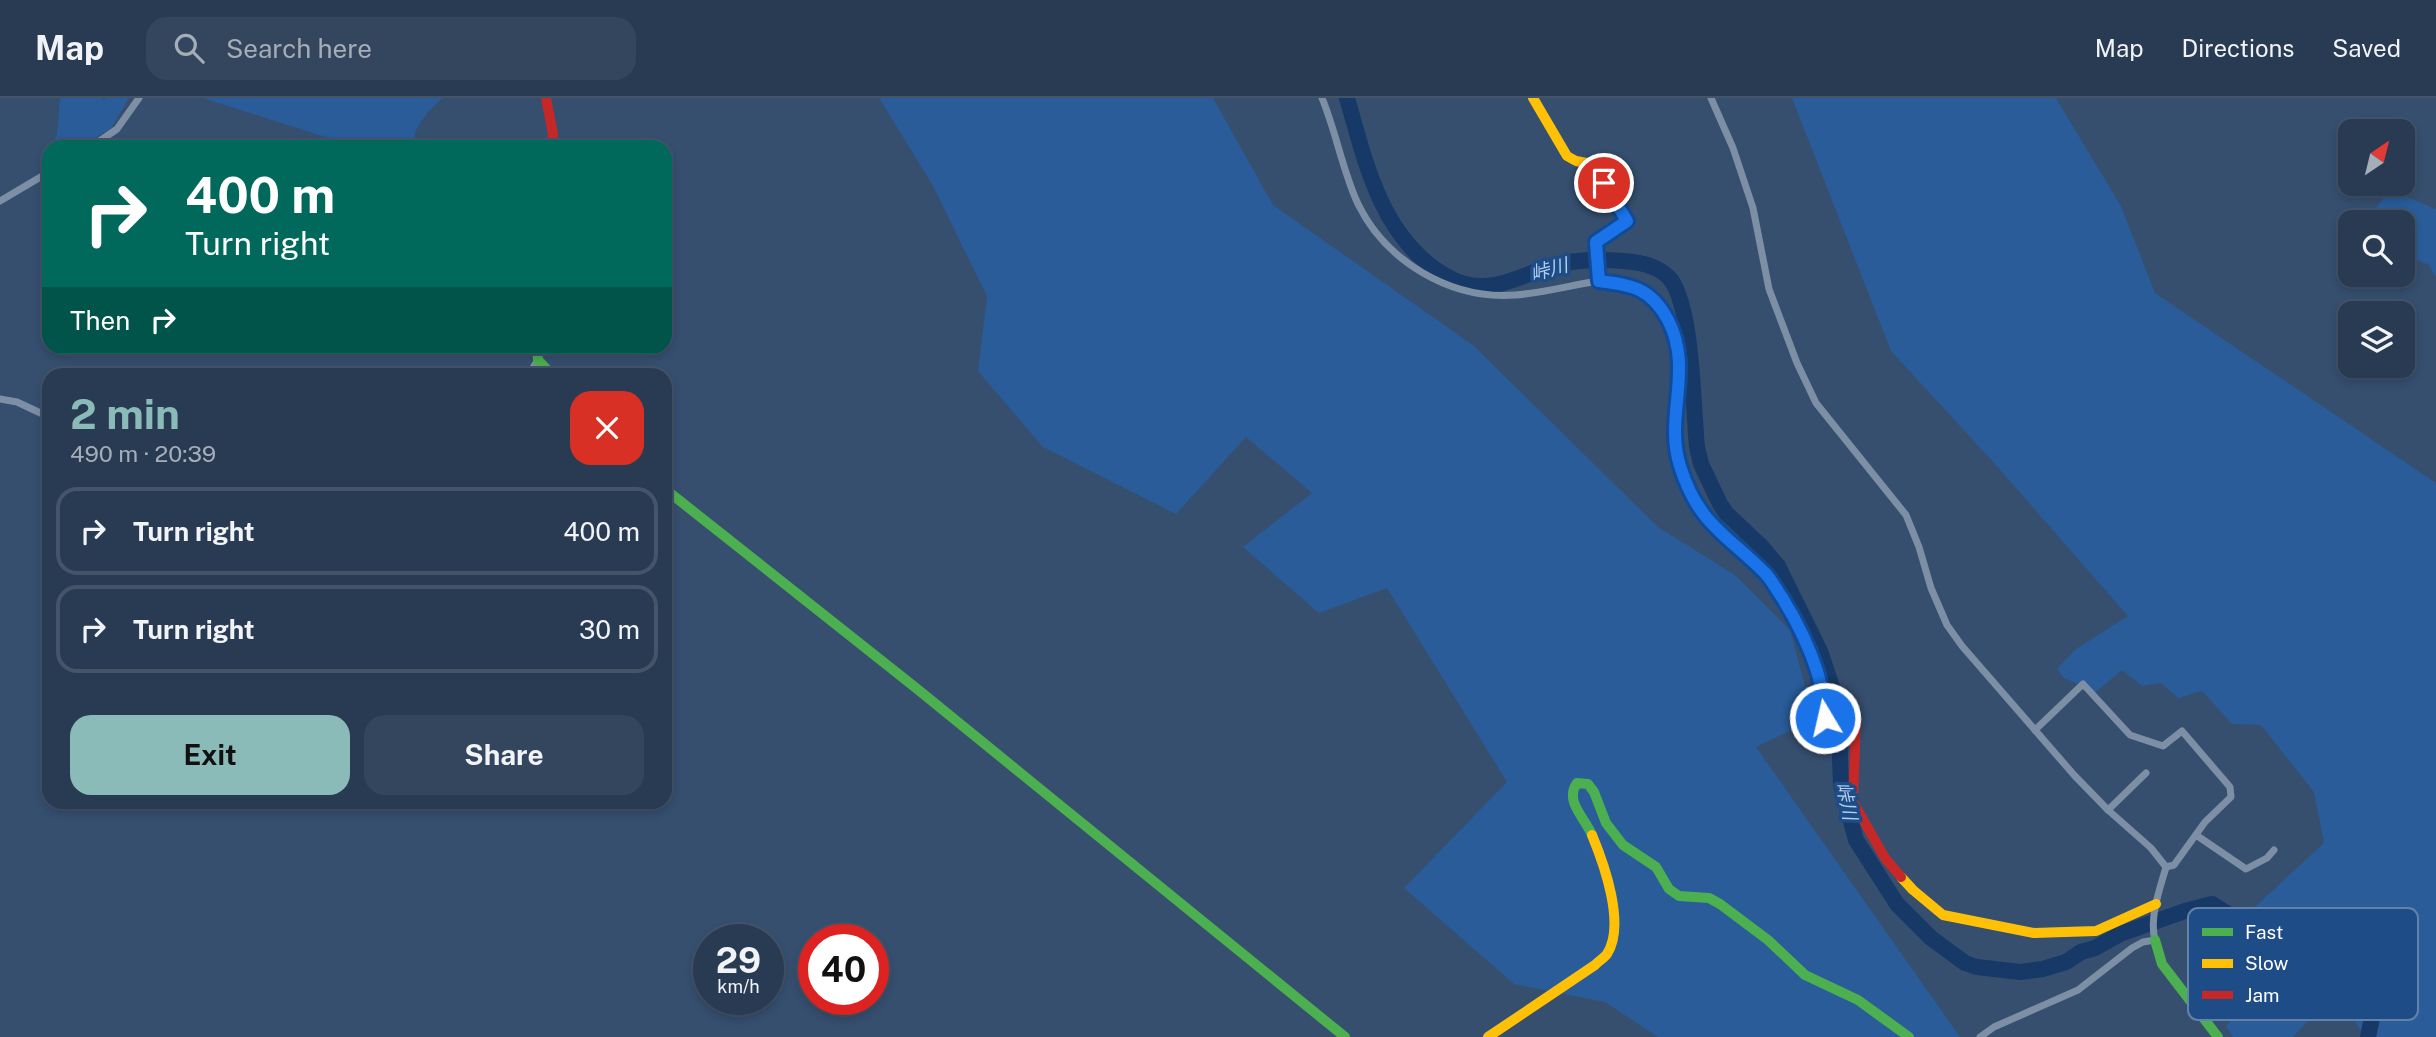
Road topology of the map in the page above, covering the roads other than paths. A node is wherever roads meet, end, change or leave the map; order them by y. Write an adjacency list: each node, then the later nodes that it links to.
1 (139, 98): 6 (street)
2 (546, 98): 7 (street)
3 (1322, 98): 10 (street)
4 (1533, 98): 10 (street)
5 (1711, 98): 18 (street)
6 (101, 140)
7 (552, 140)
8 (42, 176): 9 (street)
9 (0, 201)
10 (1599, 281): 24 (street)
11 (538, 354): 12 (street)
12 (538, 360): 13 (street); 14 (street)
13 (532, 368)
14 (545, 368)
15 (0, 399): 16 (street)
16 (42, 414)
17 (672, 495): 28 (street)
18 (2035, 730): 20 (street); 21 (street)
19 (2146, 773): 20 (street)
20 (2108, 810): 23 (street)
21 (2196, 835): 22 (street); 23 (street)
22 (2274, 850)
23 (2166, 867): 24 (street)
24 (2155, 904): 25 (street)
25 (2154, 936): 26 (street); 31 (street)
26 (2188, 998)
27 (2205, 1020): 32 (street)
28 (1345, 1037)
29 (1488, 1037): 30 (street)
30 (1909, 1037)
31 (1980, 1037)
32 (2218, 1037)

